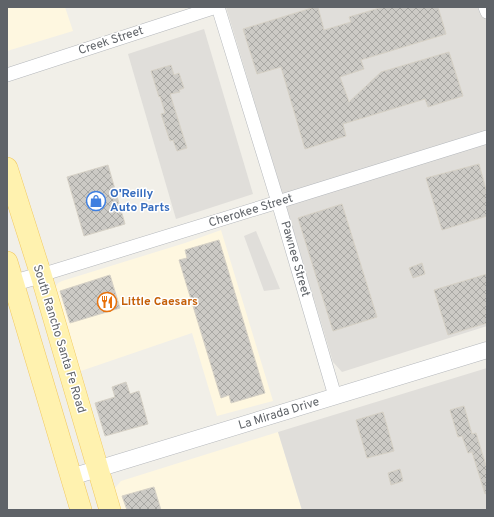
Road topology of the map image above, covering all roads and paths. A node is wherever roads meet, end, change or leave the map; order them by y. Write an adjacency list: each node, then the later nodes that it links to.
1 (217, 7): 4 (street, Creek Street); 7 (street, Pawnee Street)
2 (486, 7): 3 (street)
3 (487, 12)
4 (7, 74)
5 (487, 137): 7 (street, Cherokee Street)
6 (7, 168): 9 (main road, South Rancho Santa Fe Road)
7 (278, 202): 9 (street, Cherokee Street); 12 (street, Pawnee Street)
8 (7, 262): 10 (main road)
9 (41, 275): 10 (street, Cherokee Street); 13 (main road, South Rancho Santa Fe Road)
10 (10, 284): 14 (main road)
11 (487, 350): 12 (street, La Mirada Drive)
12 (335, 396): 13 (street, La Mirada Drive)
13 (98, 469): 14 (street, La Mirada Drive); 16 (main road, South Rancho Santa Fe Road)
14 (71, 477): 15 (main road)
15 (81, 510)
16 (110, 510)

